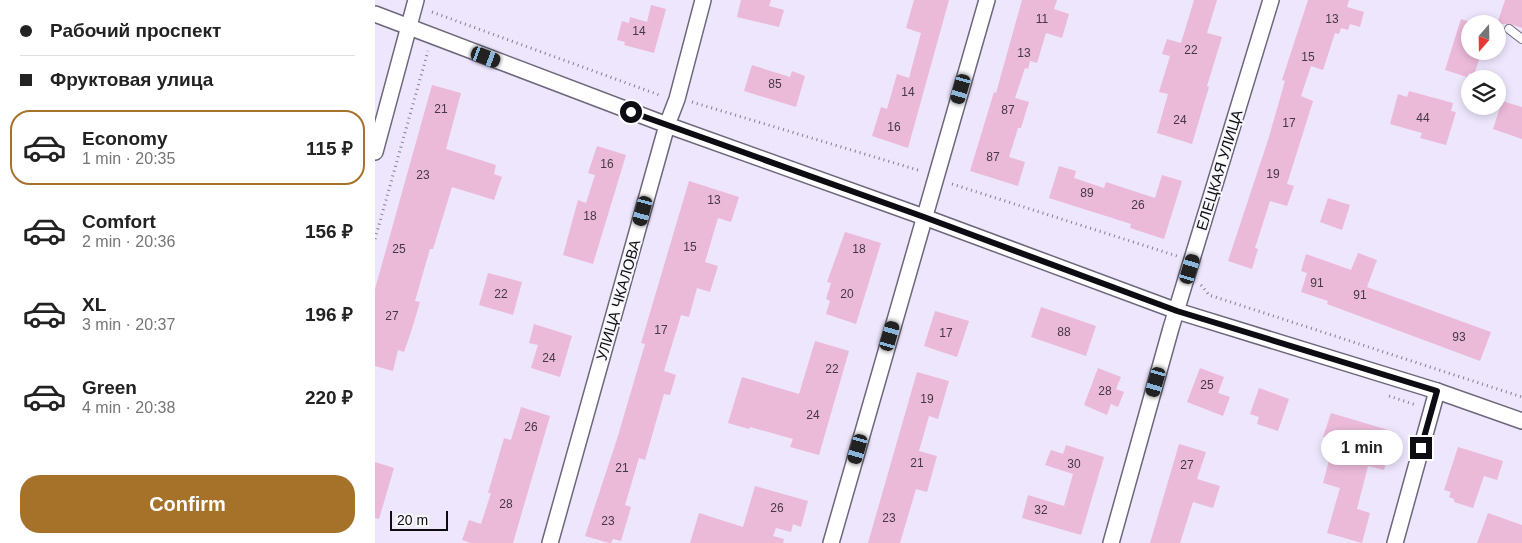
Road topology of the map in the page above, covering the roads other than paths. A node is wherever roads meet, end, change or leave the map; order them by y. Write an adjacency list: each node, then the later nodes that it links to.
1 (416, 0): 6 (street)
2 (703, 0): 9 (street, УЛИЦА ЧКАЛОВА)
3 (987, 0): 11 (street)
4 (1271, 0): 12 (street, ЕЛЕЦКАЯ УЛИЦА)
5 (375, 14): 6 (street)
6 (409, 27): 9 (street); 10 (street)
7 (1509, 29): 8 (lane)
8 (1522, 39)
9 (667, 125): 11 (street); 15 (street, УЛИЦА ЧКАЛОВА)
10 (375, 152)
11 (924, 217): 12 (street); 16 (street)
12 (1177, 311): 13 (street); 17 (street, ЕЛЕЦКАЯ УЛИЦА)
13 (1437, 391): 14 (street); 18 (street)
14 (1522, 421)
15 (550, 543)
16 (831, 543)
17 (1111, 543)
18 (1395, 543)

